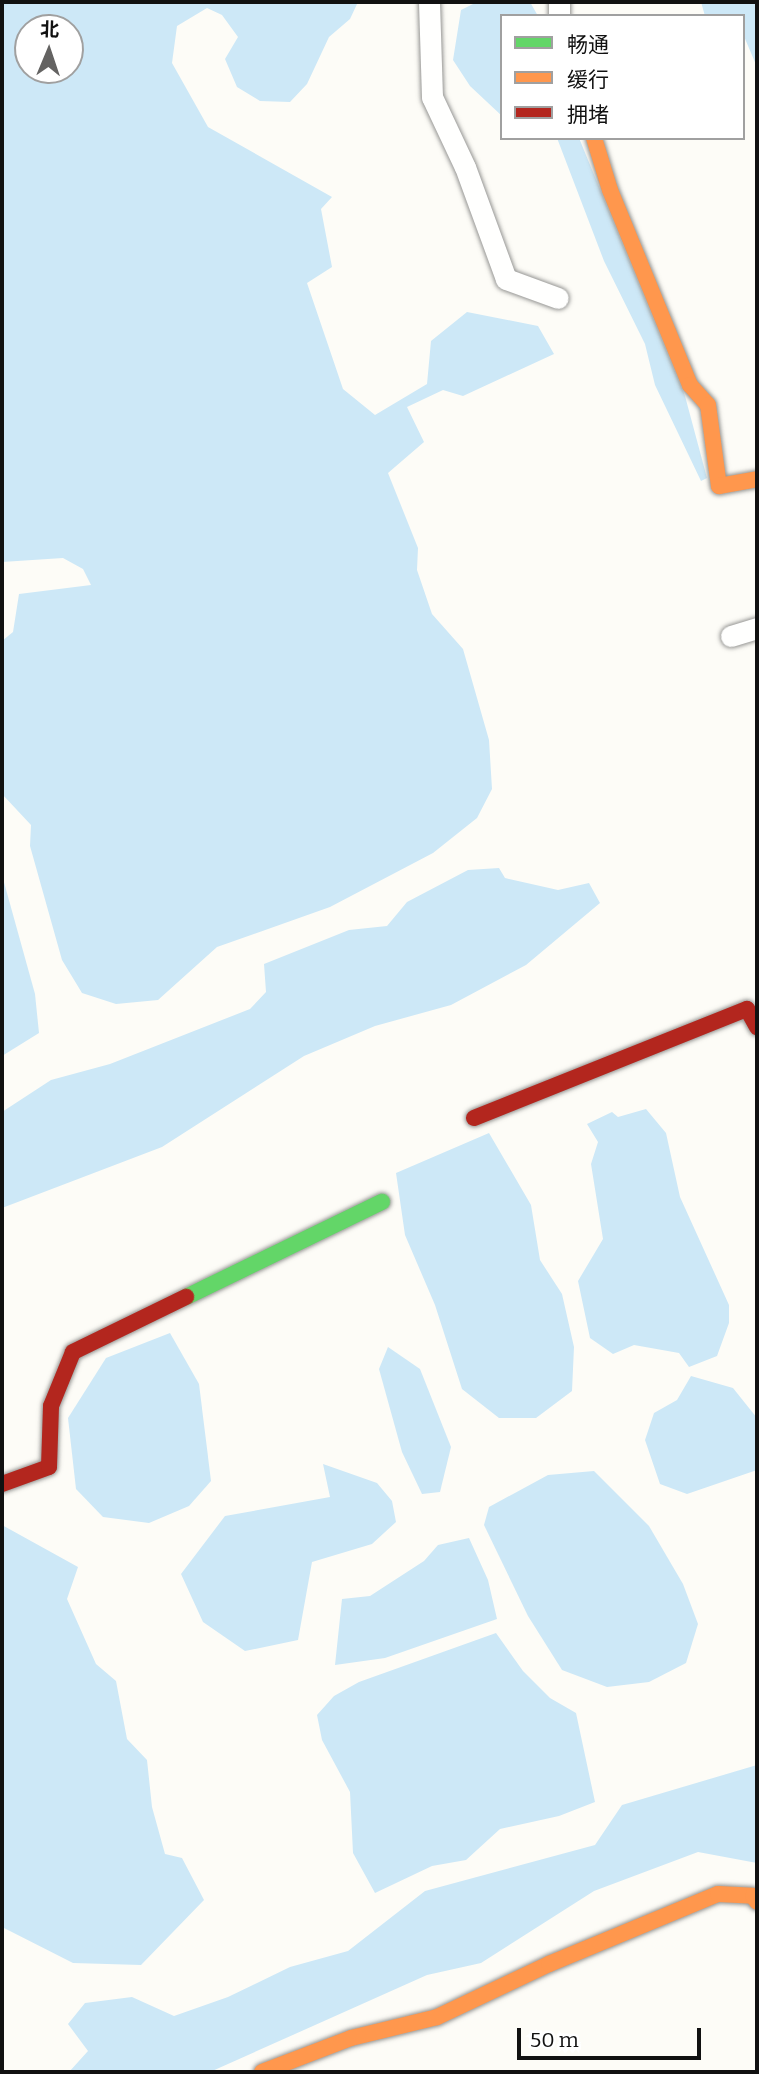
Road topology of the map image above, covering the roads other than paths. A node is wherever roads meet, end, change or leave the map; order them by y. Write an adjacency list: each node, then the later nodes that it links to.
1 (429, 2): 3 (street)
2 (595, 140): 4 (street)
3 (558, 299)
4 (757, 479)
5 (757, 628): 6 (street)
6 (731, 636)
7 (757, 1027): 8 (street)
8 (474, 1118)
9 (382, 1202): 10 (street)
10 (2, 1484)
11 (757, 1902): 12 (street)
12 (296, 2066): 13 (street)
13 (262, 2072)

